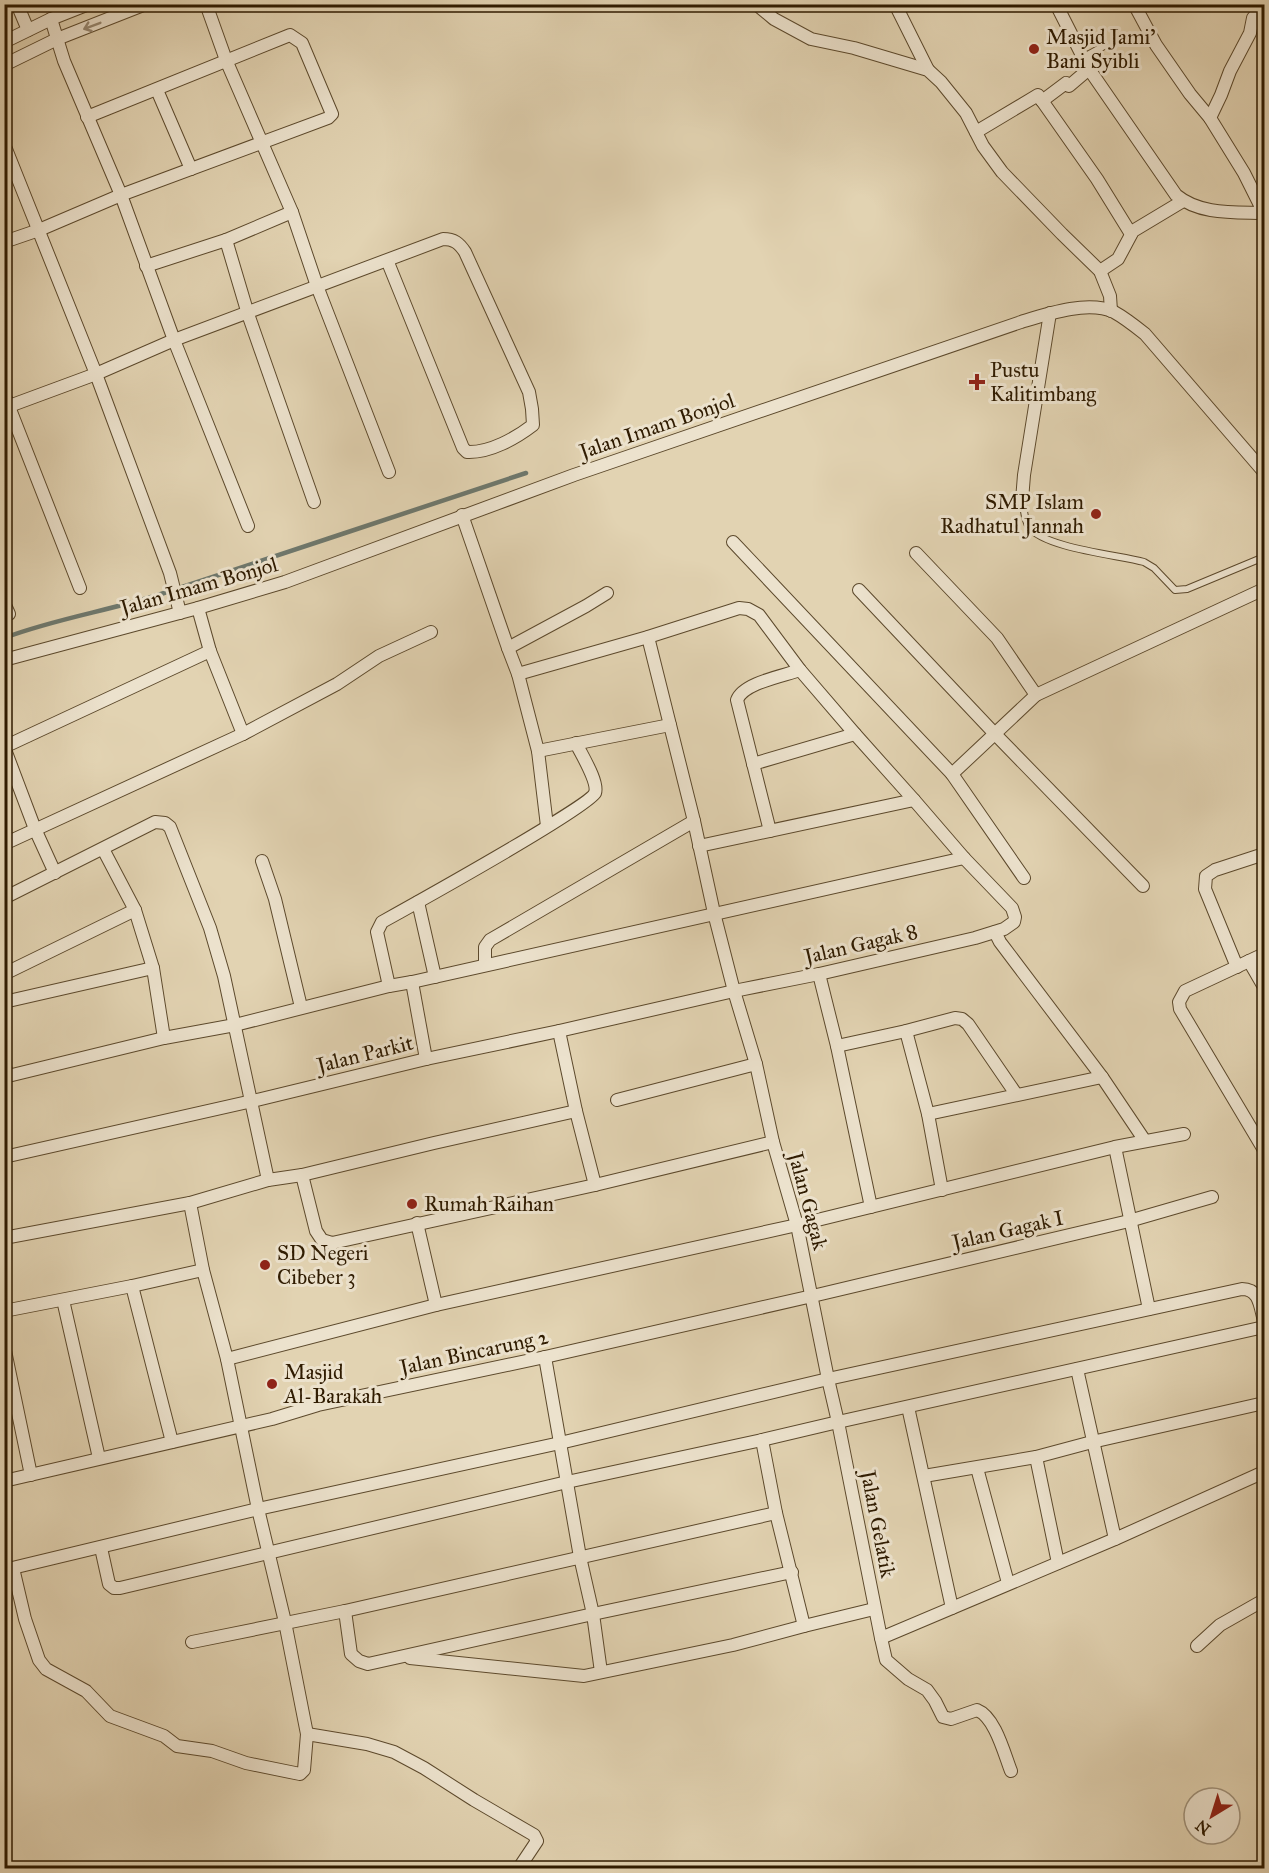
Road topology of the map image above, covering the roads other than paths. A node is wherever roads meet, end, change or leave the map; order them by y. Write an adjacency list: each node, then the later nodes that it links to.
1 (17, 4): 11 (street)
2 (89, 4): 10 (street)
3 (146, 4): 12 (street, one-way to 12)
4 (206, 4): 15 (street)
5 (756, 4): 18 (street)
6 (895, 4): 18 (street)
7 (1056, 4): 16 (street)
8 (1134, 4): 22 (street)
9 (1264, 5): 22 (street)
10 (51, 20): 11 (street); 12 (street)
11 (28, 30): 13 (street)
12 (57, 39): 17 (street); 21 (street)
13 (4, 42)
14 (1104, 46): 16 (lane)
15 (226, 60): 19 (street); 24 (street); 24 (street)
16 (1086, 63): 20 (street); 28 (street)
17 (4, 65)
18 (928, 70): 23 (street)
19 (157, 90): 21 (street); 26 (street)
20 (1040, 98): 23 (street); 32 (street)
21 (87, 117): 27 (street)
22 (1210, 118): 30 (street)
23 (976, 132): 37 (street)
24 (261, 143): 26 (street); 29 (street)
25 (4, 144): 31 (street)
26 (191, 169): 27 (street)
27 (121, 195): 31 (street); 36 (street)
28 (1183, 201): 30 (street); 32 (street)
29 (292, 212): 33 (street); 38 (street)
30 (1264, 213)
31 (39, 230): 34 (street); 43 (street)
32 (1131, 234): 37 (street)
33 (226, 240): 36 (street); 40 (street)
34 (4, 242)
35 (387, 260): 35 (street); 38 (street)
36 (146, 266): 42 (street)
37 (1101, 272): 39 (street)
38 (317, 286): 40 (street); 45 (street)
39 (1111, 311): 41 (street, Jalan Imam Bonjol); 46 (street, Jalan Imam Bonjol)
40 (248, 314): 42 (street); 48 (street)
41 (1050, 314): 47 (street); 49 (street, Jalan Imam Bonjol)
42 (174, 340): 43 (street); 50 (street)
43 (96, 374): 44 (street); 59 (street)
44 (6, 403): 54 (street)
45 (389, 472)
46 (1264, 472)
47 (1022, 500): 53 (lane)
48 (315, 502)
49 (462, 515): 58 (street, Jalan Imam Bonjol); 62 (street)
50 (248, 525)
51 (733, 542): 76 (street)
52 (916, 553): 67 (street)
53 (1264, 557)
54 (80, 588)
55 (1264, 589): 67 (street)
56 (859, 590): 71 (street)
57 (607, 593): 62 (street)
58 (198, 608): 59 (street, Jalan Imam Bonjol); 63 (street)
59 (180, 613): 64 (street, Jalan Imam Bonjol)
60 (431, 632): 69 (street)
61 (648, 637): 65 (street); 66 (street); 68 (street, Jalan Gagak)
62 (508, 648): 66 (street)
63 (210, 651): 69 (street); 73 (street)
64 (4, 660)
65 (800, 670): 70 (street); 75 (street)
66 (518, 674): 74 (street)
67 (1036, 695): 71 (street)
68 (670, 725): 72 (street); 78 (street, Jalan Gagak)
69 (243, 734): 80 (street)
70 (855, 734): 75 (street); 77 (street)
71 (995, 734): 76 (street); 90 (street)
72 (576, 743): 74 (street); 79 (street)
73 (4, 747): 80 (street)
74 (538, 751): 79 (street)
75 (753, 764): 81 (street)
76 (952, 774): 89 (street)
77 (914, 800): 81 (street); 86 (street)
78 (694, 821): 83 (street, Jalan Gagak); 98 (street)
79 (547, 826): 92 (street)
80 (35, 829): 82 (street); 88 (street)
81 (770, 831): 83 (street)
82 (4, 844)
83 (699, 846): 94 (street, Jalan Gagak)
84 (103, 849): 88 (street); 93 (street); 110 (street)
85 (1264, 854): 99 (street)
86 (964, 858): 94 (street); 95 (street)
87 (262, 861): 109 (street)
88 (55, 873): 91 (street)
89 (1024, 878)
90 (1143, 886)
91 (4, 898)
92 (418, 902): 103 (street); 105 (street)
93 (135, 910): 100 (street); 101 (street)
94 (714, 913): 98 (street); 107 (street, Jalan Gagak)
95 (995, 932): 102 (street, Jalan Gagak 8); 119 (street)
96 (1264, 954): 97 (street)
97 (1250, 961): 99 (street); 106 (street)
98 (485, 965): 103 (street)
99 (1237, 967): 129 (street)
100 (153, 968): 108 (street); 113 (street)
101 (4, 974)
102 (819, 974): 107 (street, Jalan Gagak 8); 114 (street)
103 (435, 977): 104 (street)
104 (412, 982): 105 (street); 115 (street)
105 (389, 986): 109 (street)
106 (1264, 987)
107 (734, 991): 111 (street, Jalan Parkit); 117 (street, Jalan Gagak)
108 (4, 1002)
109 (301, 1007): 110 (street)
110 (235, 1025): 113 (street); 122 (street)
111 (559, 1031): 115 (street, Jalan Parkit); 123 (street)
112 (906, 1031): 114 (street); 120 (street); 124 (street)
113 (164, 1038): 118 (street)
114 (837, 1046): 137 (street)
115 (426, 1059): 122 (street, Jalan Parkit)
116 (4, 1061): 118 (street)
117 (756, 1064): 121 (street); 127 (street, Jalan Gagak)
118 (6, 1077)
119 (1102, 1077): 120 (street); 126 (street)
120 (1016, 1094): 124 (street)
121 (617, 1100)
122 (250, 1101): 130 (street, Jalan Parkit); 132 (street)
123 (576, 1111): 131 (street); 133 (street)
124 (928, 1114): 134 (street)
125 (1184, 1134): 126 (street)
126 (1145, 1141): 128 (street)
127 (773, 1142): 133 (street); 140 (street, Jalan Gagak)
128 (1115, 1147): 134 (street); 138 (street)
129 (1264, 1150)
130 (4, 1157)
131 (302, 1175): 132 (street); 139 (street)
132 (268, 1180): 136 (street)
133 (595, 1185): 139 (street)
134 (942, 1190): 137 (street)
135 (1212, 1197): 138 (street, Jalan Gagak I)
136 (190, 1203): 141 (street); 142 (street)
137 (871, 1207): 140 (street)
138 (1130, 1221): 144 (street, Jalan Gagak I); 147 (street)
139 (417, 1224): 146 (street)
140 (797, 1225): 144 (street, Jalan Gagak); 146 (street)
141 (4, 1239)
142 (203, 1270): 143 (street); 153 (street)
143 (132, 1286): 145 (street); 161 (street)
144 (811, 1296): 152 (street, Jalan Bincarung 2); 155 (street, Jalan Gagak)
145 (63, 1300): 148 (street); 165 (street)
146 (436, 1305): 153 (street)
147 (1149, 1309): 149 (street); 155 (street)
148 (4, 1311)
149 (1264, 1320)
150 (1264, 1327): 154 (street)
151 (4, 1346): 168 (street)
152 (545, 1357): 159 (street, Jalan Bincarung 2); 163 (street)
153 (227, 1359): 159 (street)
154 (1077, 1369): 157 (street); 162 (street)
155 (828, 1379): 158 (street, Jalan Gagak); 163 (street)
156 (1264, 1403): 162 (street)
157 (908, 1407): 158 (street); 169 (street)
158 (838, 1422): 160 (street); 184 (street, Jalan Gelatik)
159 (242, 1426): 161 (street, Jalan Bincarung 2); 172 (street)
160 (762, 1440): 171 (street); 173 (street)
161 (172, 1442): 165 (street, Jalan Bincarung 2)
162 (1092, 1442): 164 (street); 174 (street)
163 (560, 1443): 171 (street); 172 (street)
164 (1036, 1457): 166 (street); 178 (street)
165 (99, 1458): 168 (street, Jalan Bincarung 2)
166 (977, 1468): 169 (street); 181 (street)
167 (1264, 1472): 174 (street)
168 (31, 1475): 170 (street, Jalan Bincarung 2)
169 (924, 1476): 183 (street)
170 (4, 1481)
171 (567, 1482): 176 (street); 177 (street)
172 (258, 1509): 175 (street); 176 (street)
173 (776, 1513): 177 (street); 180 (street)
174 (1115, 1539): 178 (street)
175 (101, 1548): 176 (street); 179 (street)
176 (269, 1553): 187 (street)
177 (580, 1557): 185 (street); 186 (street)
178 (1058, 1563): 181 (street)
179 (9, 1569): 194 (street)
180 (792, 1572): 186 (street); 188 (street)
181 (1008, 1583): 183 (street)
182 (1264, 1600): 191 (street)
183 (952, 1608): 189 (street)
184 (874, 1609): 188 (street); 189 (street, Jalan Gelatik)
185 (345, 1611): 187 (street); 192 (street)
186 (592, 1614): 192 (street); 193 (street)
187 (285, 1622): 190 (street); 194 (street)
188 (804, 1626): 193 (street)
189 (881, 1636): 195 (street, Jalan Gelatik)
190 (192, 1642)
191 (1197, 1646)
192 (399, 1656): 193 (street)
193 (601, 1672)
194 (307, 1734): 196 (street)
195 (1011, 1770)
196 (519, 1869)

